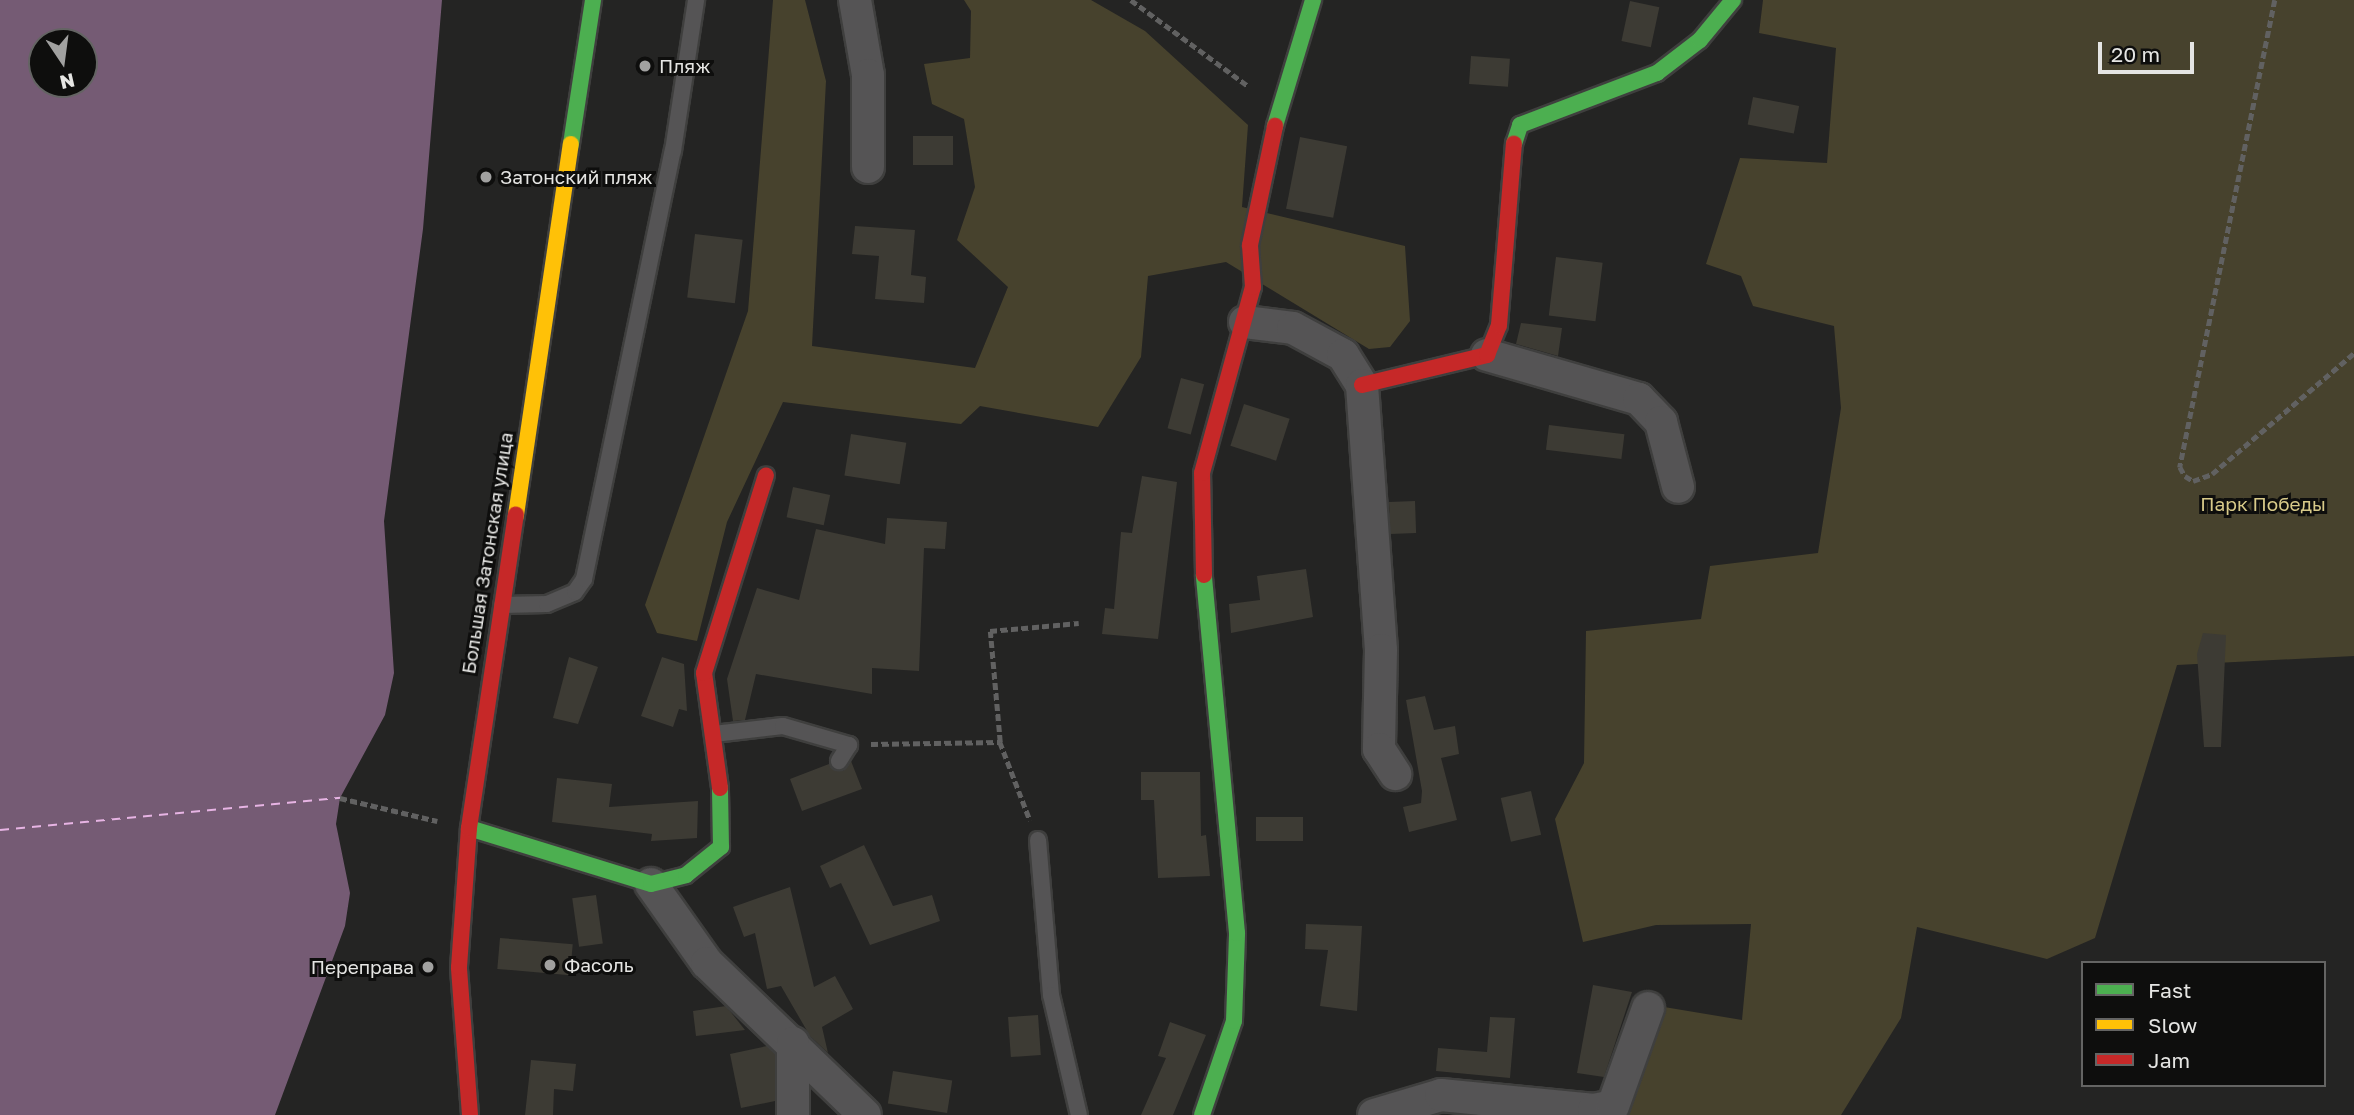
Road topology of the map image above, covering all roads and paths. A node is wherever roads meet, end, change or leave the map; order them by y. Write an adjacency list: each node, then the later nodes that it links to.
1 (593, 0): 16 (street, Большая Затонская улица)
2 (696, 0): 16 (lane)
3 (855, 0): 9 (street)
4 (1131, 0): 8 (path)
5 (1312, 0): 8 (street)
6 (1734, 0): 12 (street)
7 (2275, 0): 11 (path)
8 (1279, 108): 10 (street)
9 (868, 167)
10 (1245, 322): 13 (street); 33 (street)
11 (2354, 353)
12 (1487, 355): 13 (street); 15 (street)
13 (1362, 385): 22 (street)
14 (766, 475): 18 (street)
15 (1678, 487)
16 (500, 606): 24 (street, Большая Затонская улица)
17 (1079, 623): 19 (path)
18 (714, 734): 20 (lane); 26 (street)
19 (1000, 742): 20 (path); 25 (path)
20 (849, 745): 21 (lane)
21 (839, 761)
22 (1395, 774)
23 (340, 798): 24 (path)
24 (469, 828): 26 (street); 29 (street, Большая Затонская улица)
25 (1038, 840): 32 (lane)
26 (650, 884): 28 (street)
27 (1648, 1008): 34 (street)
28 (793, 1043): 30 (street); 31 (street)
29 (470, 1115)
30 (793, 1115)
31 (864, 1115)
32 (1079, 1115)
33 (1202, 1115)
34 (1374, 1115)

